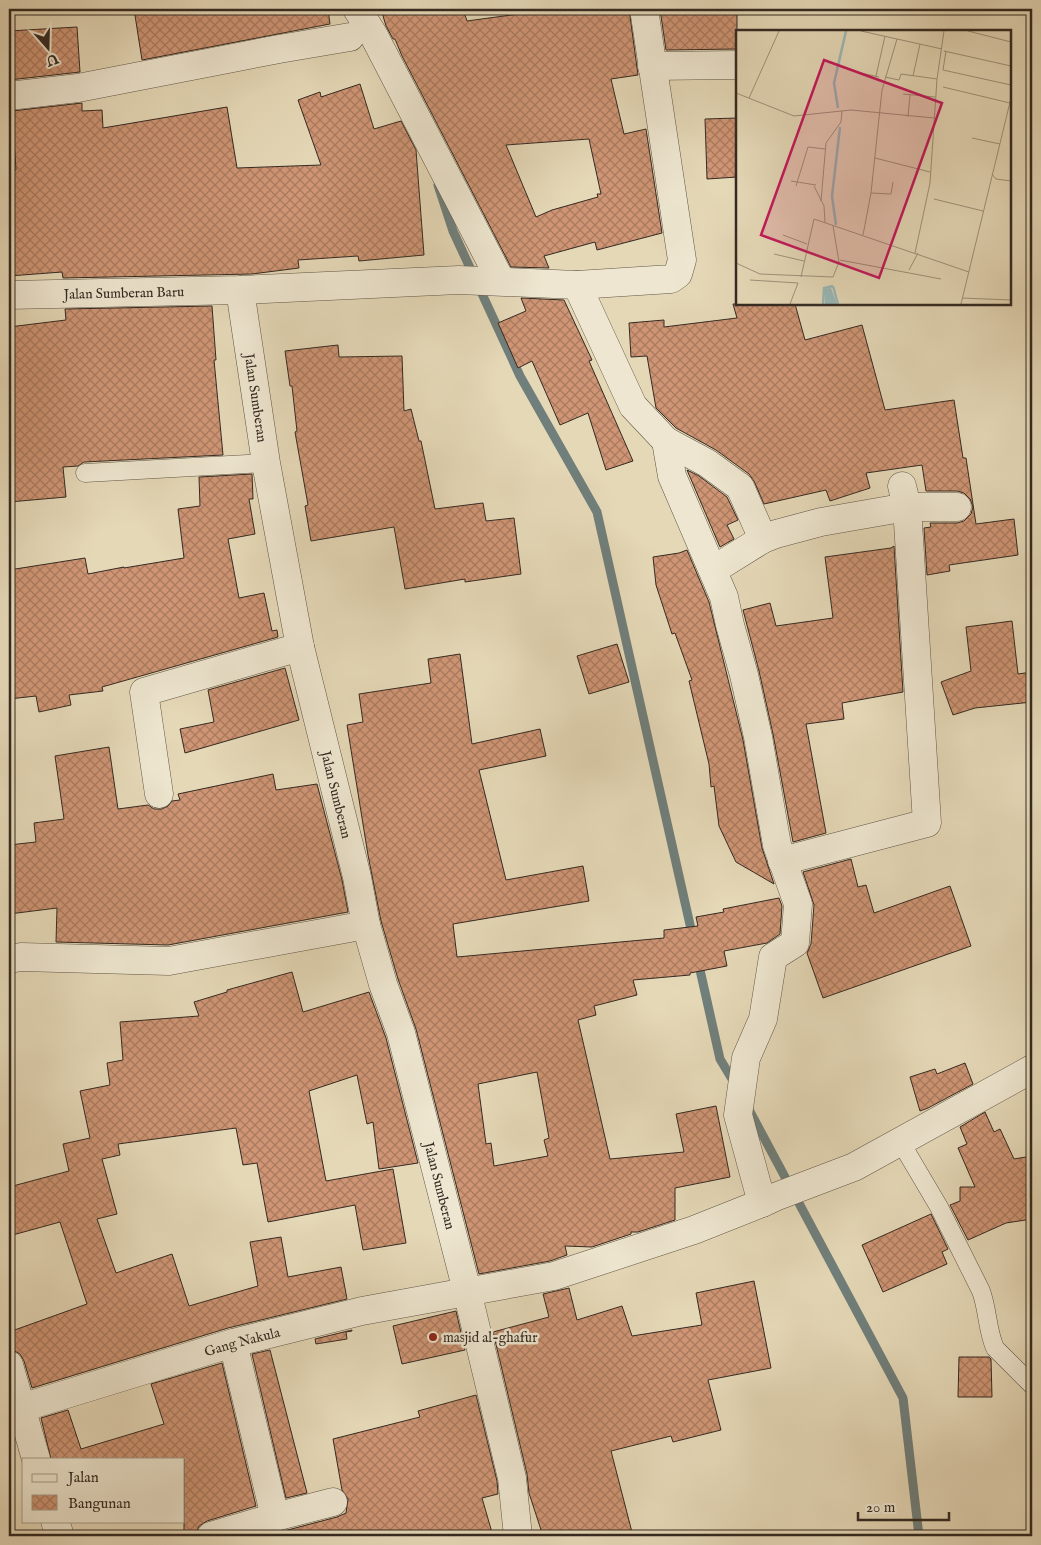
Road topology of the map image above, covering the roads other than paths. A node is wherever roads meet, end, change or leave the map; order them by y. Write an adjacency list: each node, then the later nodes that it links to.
1 (357, 9): 3 (street)
2 (644, 9): 5 (street, Jalan Sumberan Baru)
3 (364, 35): 6 (street); 7 (street)
4 (736, 65): 5 (street)
5 (652, 66): 8 (street, Jalan Sumberan Baru)
6 (9, 96)
7 (495, 281): 8 (street, Jalan Sumberan Baru); 9 (street, Jalan Sumberan Baru)
8 (577, 285): 11 (street)
9 (240, 290): 10 (street, Jalan Sumberan Baru); 12 (street, Jalan Sumberan)
10 (9, 295)
11 (666, 441): 16 (street); 17 (street)
12 (266, 463): 13 (lane); 18 (street, Jalan Sumberan)
13 (85, 473)
14 (905, 496): 15 (street); 16 (street); 20 (street)
15 (956, 507)
16 (763, 539): 17 (street)
17 (713, 570): 20 (street)
18 (300, 647): 19 (street); 21 (street, Jalan Sumberan)
19 (160, 794)
20 (782, 861): 25 (street)
21 (366, 925): 22 (street); 26 (street, Jalan Sumberan)
22 (9, 959)
23 (1032, 1069): 24 (street, Gang Nakula)
24 (900, 1141): 25 (street, Gang Nakula); 29 (lane)
25 (768, 1200): 26 (street, Gang Nakula)
26 (467, 1291): 27 (street, Gang Nakula); 37 (street, Jalan Sumberan)
27 (233, 1343): 30 (street, Gang Nakula); 33 (street)
28 (9, 1364): 30 (street)
29 (1032, 1384)
30 (21, 1408): 31 (street)
31 (36, 1458)
32 (333, 1502): 33 (street)
33 (275, 1517): 36 (street)
34 (55, 1522): 35 (street)
35 (60, 1536)
36 (211, 1536)
37 (518, 1536)

